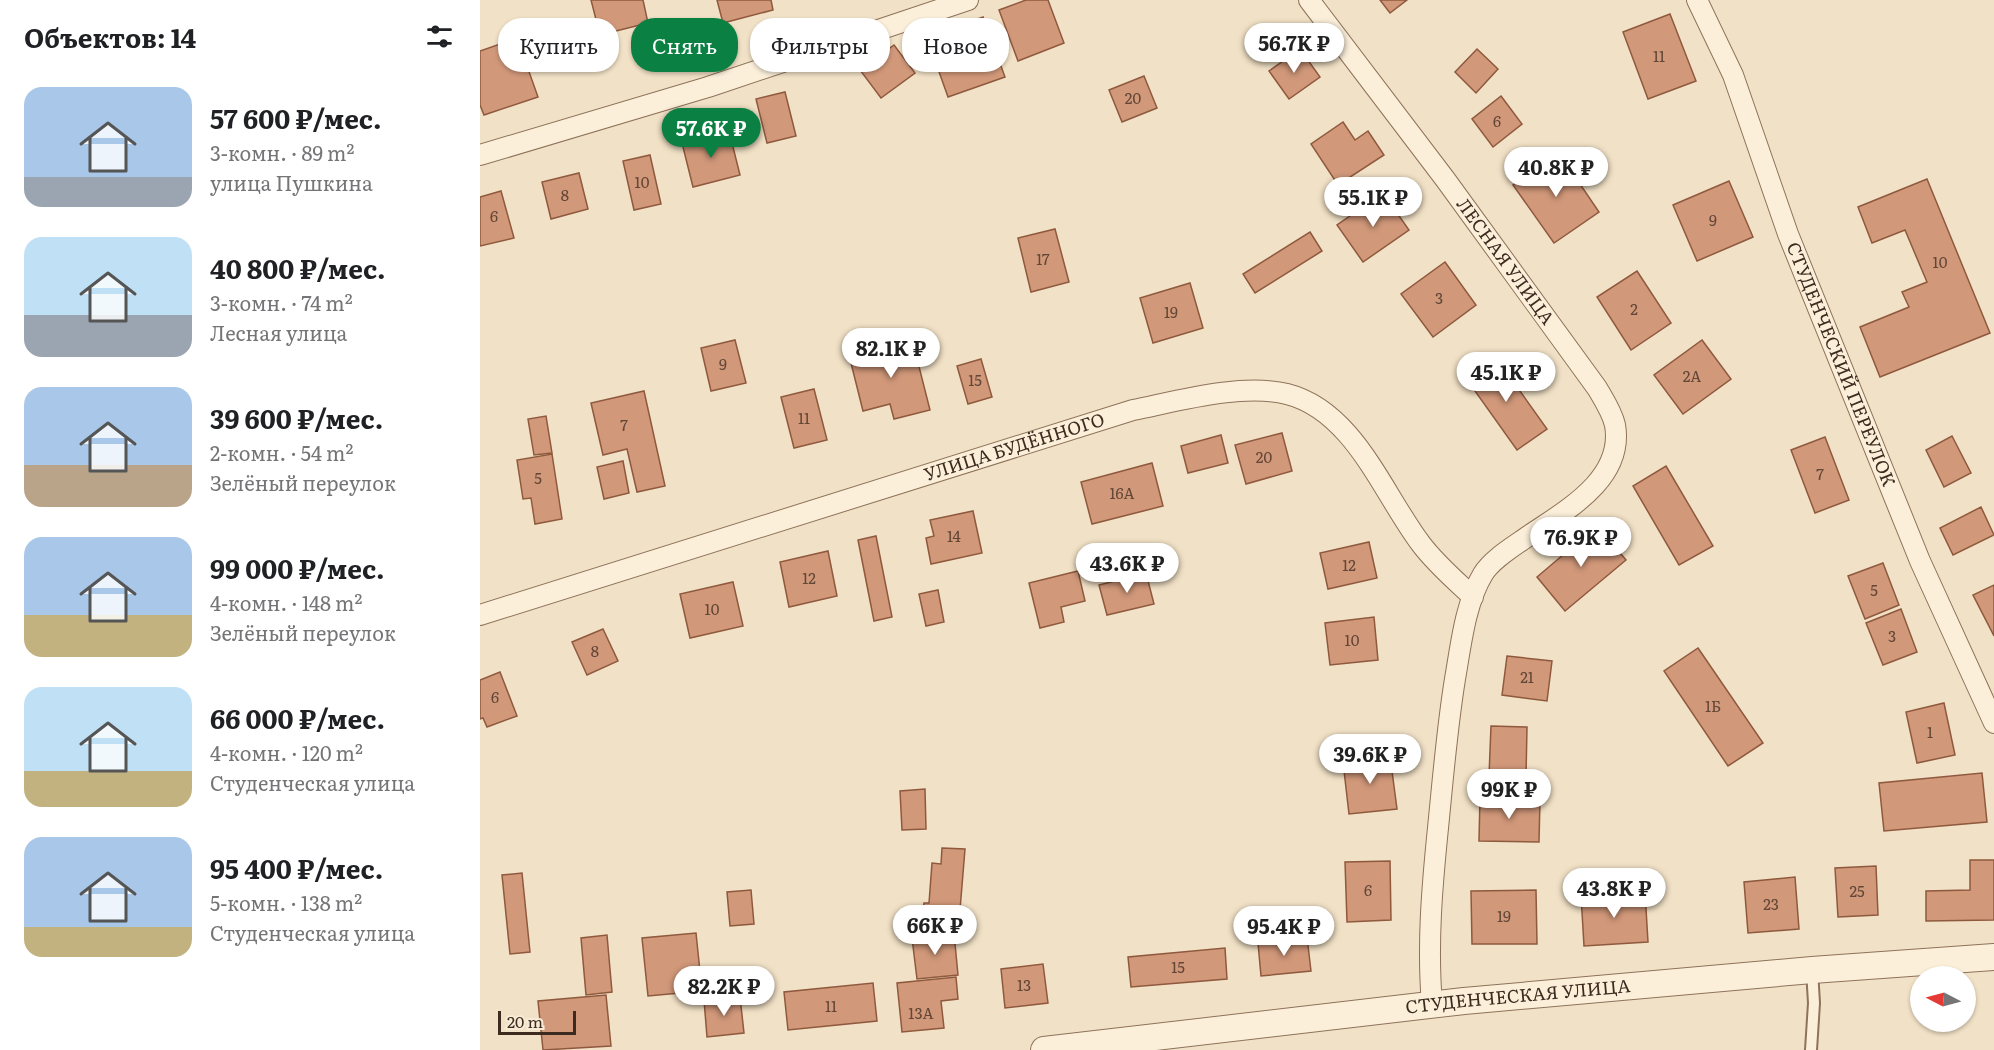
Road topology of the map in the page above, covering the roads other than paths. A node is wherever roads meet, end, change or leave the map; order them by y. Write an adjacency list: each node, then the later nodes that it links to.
1 (968, 0): 4 (street)
2 (1309, 0): 5 (street, ЛЕСНАЯ УЛИЦА)
3 (1697, 0): 7 (street, СТУДЕНЧЕСКИЙ ПЕРЕУЛОК)
4 (480, 154)
5 (1473, 597): 6 (street, УЛИЦА БУДЁННОГО); 10 (street)
6 (480, 615)
7 (1994, 723)
8 (1994, 957): 9 (street, СТУДЕНЧЕСКАЯ УЛИЦА)
9 (1812, 970): 10 (street, СТУДЕНЧЕСКАЯ УЛИЦА); 12 (lane)
10 (1432, 1004): 11 (street, СТУДЕНЧЕСКАЯ УЛИЦА)
11 (1044, 1050)
12 (1811, 1050)

